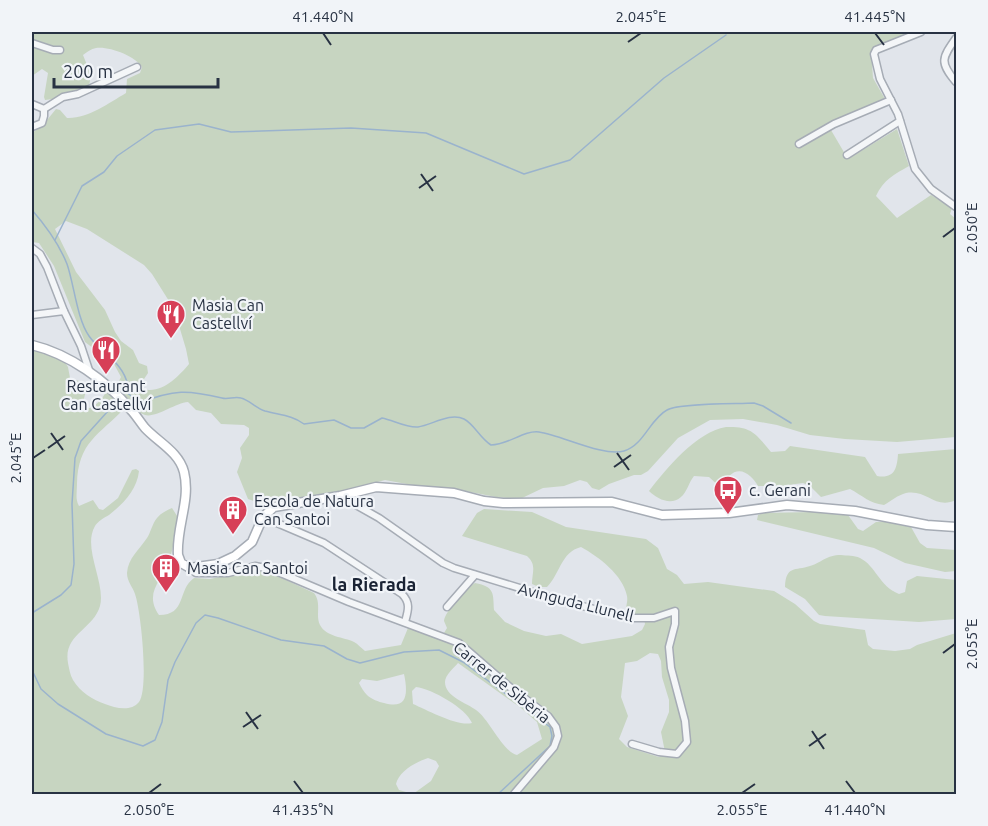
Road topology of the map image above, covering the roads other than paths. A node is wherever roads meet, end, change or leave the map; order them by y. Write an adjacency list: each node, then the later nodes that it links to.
1 (921, 32): 7 (street)
2 (957, 38): 6 (street)
3 (32, 43): 4 (street)
4 (60, 50)
5 (137, 67): 9 (street)
6 (957, 82)
7 (891, 100): 10 (street); 12 (street)
8 (32, 104): 9 (street)
9 (44, 109): 11 (street)
10 (900, 121): 13 (street); 14 (street)
11 (32, 127)
12 (799, 144)
13 (847, 155)
14 (957, 207)
15 (32, 248): 16 (street)
16 (64, 311): 17 (street); 19 (street)
17 (32, 315)
18 (32, 345): 19 (street)
19 (81, 360): 23 (street)
20 (339, 496): 21 (street); 22 (street); 24 (street, Avinguda Llunell)
21 (263, 517): 23 (street); 26 (street)
22 (957, 527)
23 (190, 568): 26 (street, Carrer de Sibèria)
24 (475, 575): 25 (street); 27 (street, Avinguda Llunell)
25 (447, 607)
26 (405, 622): 28 (street, Carrer de Sibèria)
27 (632, 744)
28 (514, 795)

